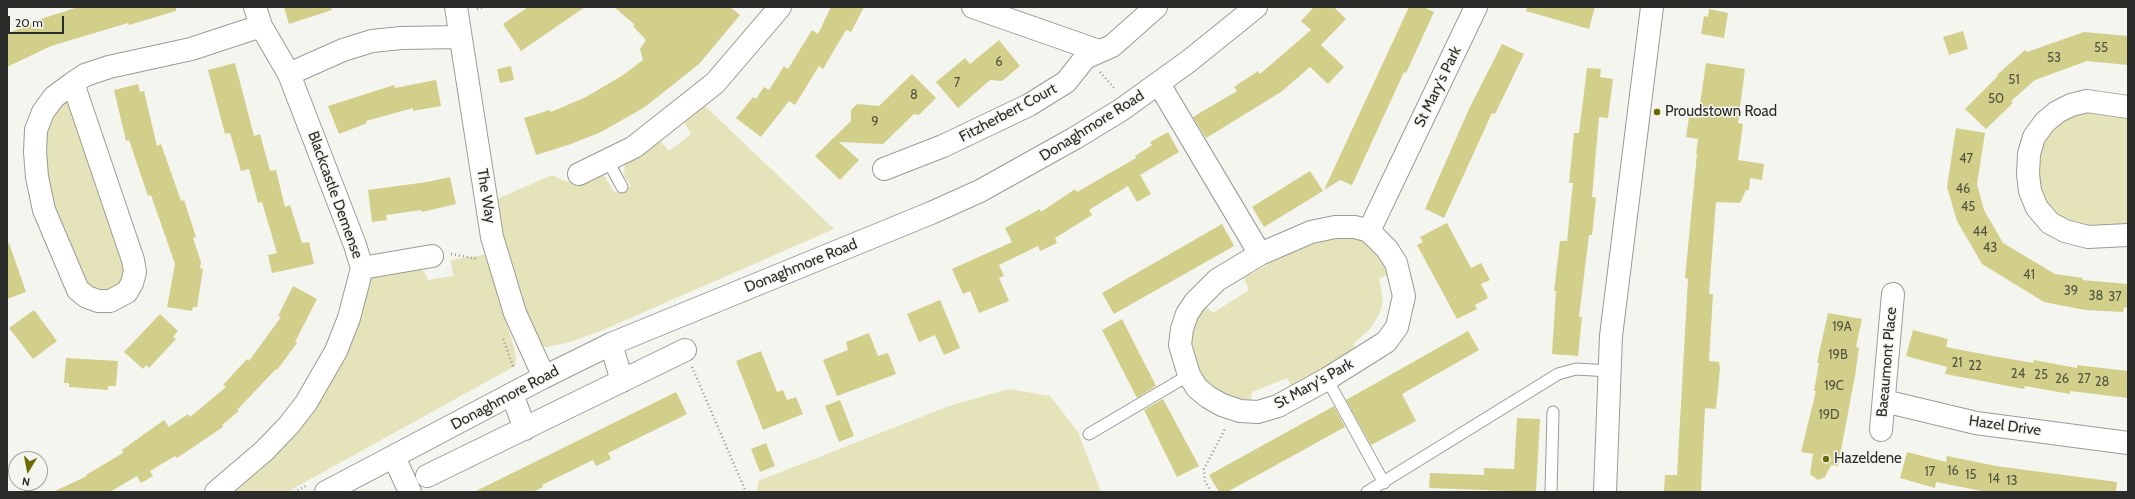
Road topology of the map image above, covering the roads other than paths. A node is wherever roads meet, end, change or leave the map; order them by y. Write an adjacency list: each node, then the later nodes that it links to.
1 (456, 7): 9 (street, The Way)
2 (780, 7): 15 (street)
3 (973, 7): 10 (street)
4 (1156, 7): 10 (street, Fitzherbert Court)
5 (1256, 7): 13 (street, Donaghmore Road)
6 (1476, 7): 19 (street, St Mary's Park)
7 (1652, 7): 27 (street)
8 (258, 17): 11 (street, Blackcastle Demense); 12 (street, Blackcastle Demense)
9 (460, 37): 11 (street); 29 (street, The Way)
10 (1092, 54): 16 (street, Fitzherbert Court)
11 (289, 74): 23 (street, Blackcastle Demense)
12 (73, 83): 12 (street, Blackcastle Demense)
13 (1158, 84): 21 (street); 25 (street, Donaghmore Road)
14 (2128, 107): 20 (street)
15 (608, 161): 17 (street); 18 (lane)
16 (884, 169)
17 (579, 174)
18 (622, 186)
19 (1369, 232): 21 (street, St Mary's Park); 30 (street, St Mary's Park)
20 (2128, 235)
21 (1260, 254): 28 (street, St Mary's Park)
22 (432, 256): 23 (street)
23 (362, 268): 42 (street, Blackcastle Demense)
24 (1893, 294): 33 (street, Baeaumont Place)
25 (611, 344): 29 (street, Donaghmore Road); 31 (street)
26 (685, 350): 31 (street)
27 (1610, 372): 41 (lane); 47 (street)
28 (1189, 375): 30 (street, St Mary's Park); 37 (lane)
29 (544, 377): 32 (street, Donaghmore Road)
30 (1327, 379): 41 (lane)
31 (622, 381): 35 (street)
32 (512, 394): 35 (street); 39 (street, Donaghmore Road)
33 (1884, 402): 36 (street, Baeaumont Place); 38 (street, Hazel Drive)
34 (1553, 412): 46 (lane)
35 (525, 429): 40 (street)
36 (1881, 430)
37 (1089, 434)
38 (2128, 443)
39 (394, 457): 43 (street, Donaghmore Road); 44 (street)
40 (427, 476)
41 (1384, 482): 45 (lane)
42 (216, 492)
43 (326, 492)
44 (410, 492)
45 (1368, 492)
46 (1551, 492)
47 (1605, 492)

